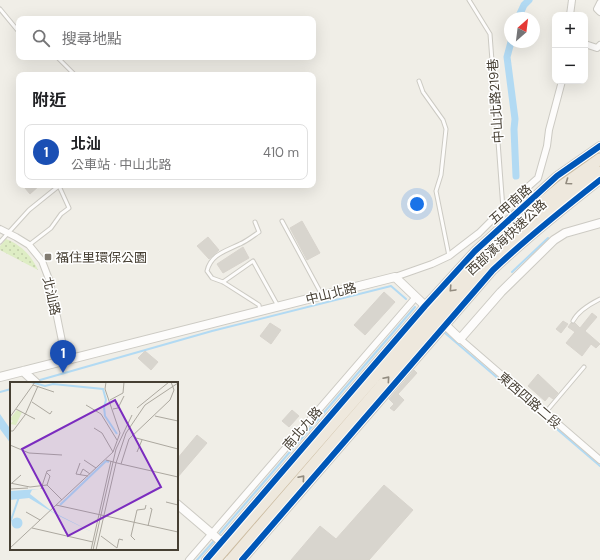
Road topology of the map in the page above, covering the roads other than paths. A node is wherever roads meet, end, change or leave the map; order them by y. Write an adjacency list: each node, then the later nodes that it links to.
1 (468, 0): 20 (lane, 中山北路219巷)
2 (572, 0): 5 (street)
3 (600, 3): 6 (street)
4 (0, 9): 7 (lane)
5 (570, 12)
6 (600, 12)
7 (16, 28)
8 (588, 45): 9 (street)
9 (599, 48)
10 (60, 60): 11 (lane)
11 (72, 72)
12 (419, 81): 29 (lane)
13 (561, 84): 20 (street, 五甲南路)
14 (600, 146): 36 (street)
15 (600, 159): 21 (highway, 西部濱海快速公路, one-way to 21)
16 (600, 172): 21 (highway, 西部濱海快速公路)
17 (600, 180): 39 (street)
18 (56, 188): 26 (lane)
19 (61, 188): 28 (lane)
20 (503, 208): 29 (street, 五甲南路)
21 (534, 217): 53 (highway, 西部濱海快速公路, one-way to 53, bridge); 54 (highway, 西部濱海快速公路, one-way to 21, bridge)
22 (282, 221): 32 (lane)
23 (255, 222): 31 (lane)
24 (600, 224): 40 (street)
25 (0, 229): 26 (street, 北汕路)
26 (9, 233): 27 (lane); 28 (street, 北汕路)
27 (0, 242)
28 (28, 245): 41 (street, 北汕路)
29 (449, 256): 30 (street, 五甲南路)
30 (395, 277): 32 (street, 中山北路); 33 (street)
31 (223, 282): 35 (lane); 37 (lane)
32 (322, 295): 35 (street, 中山北路)
33 (416, 297): 36 (street); 49 (street, 南北九路)
34 (600, 299): 38 (lane)
35 (278, 306): 37 (street, 中山北路)
36 (425, 306): 39 (street); 50 (street)
37 (260, 311): 41 (street, 中山北路)
38 (572, 321)
39 (445, 325): 40 (street); 55 (street)
40 (460, 339): 46 (street, 東西四路二段)
41 (66, 361): 43 (street, 中山北路)
42 (584, 366): 46 (lane)
43 (23, 371): 44 (street, 中山北路); 45 (street)
44 (0, 377)
45 (35, 382)
46 (545, 412): 47 (street, 東西四路二段)
47 (600, 460)
48 (178, 505): 49 (street)
49 (211, 533): 50 (street); 51 (street, 南北九路)
50 (222, 542): 52 (street); 55 (street)
51 (189, 560)
52 (206, 560)
53 (215, 560)
54 (230, 560)
55 (242, 560)

